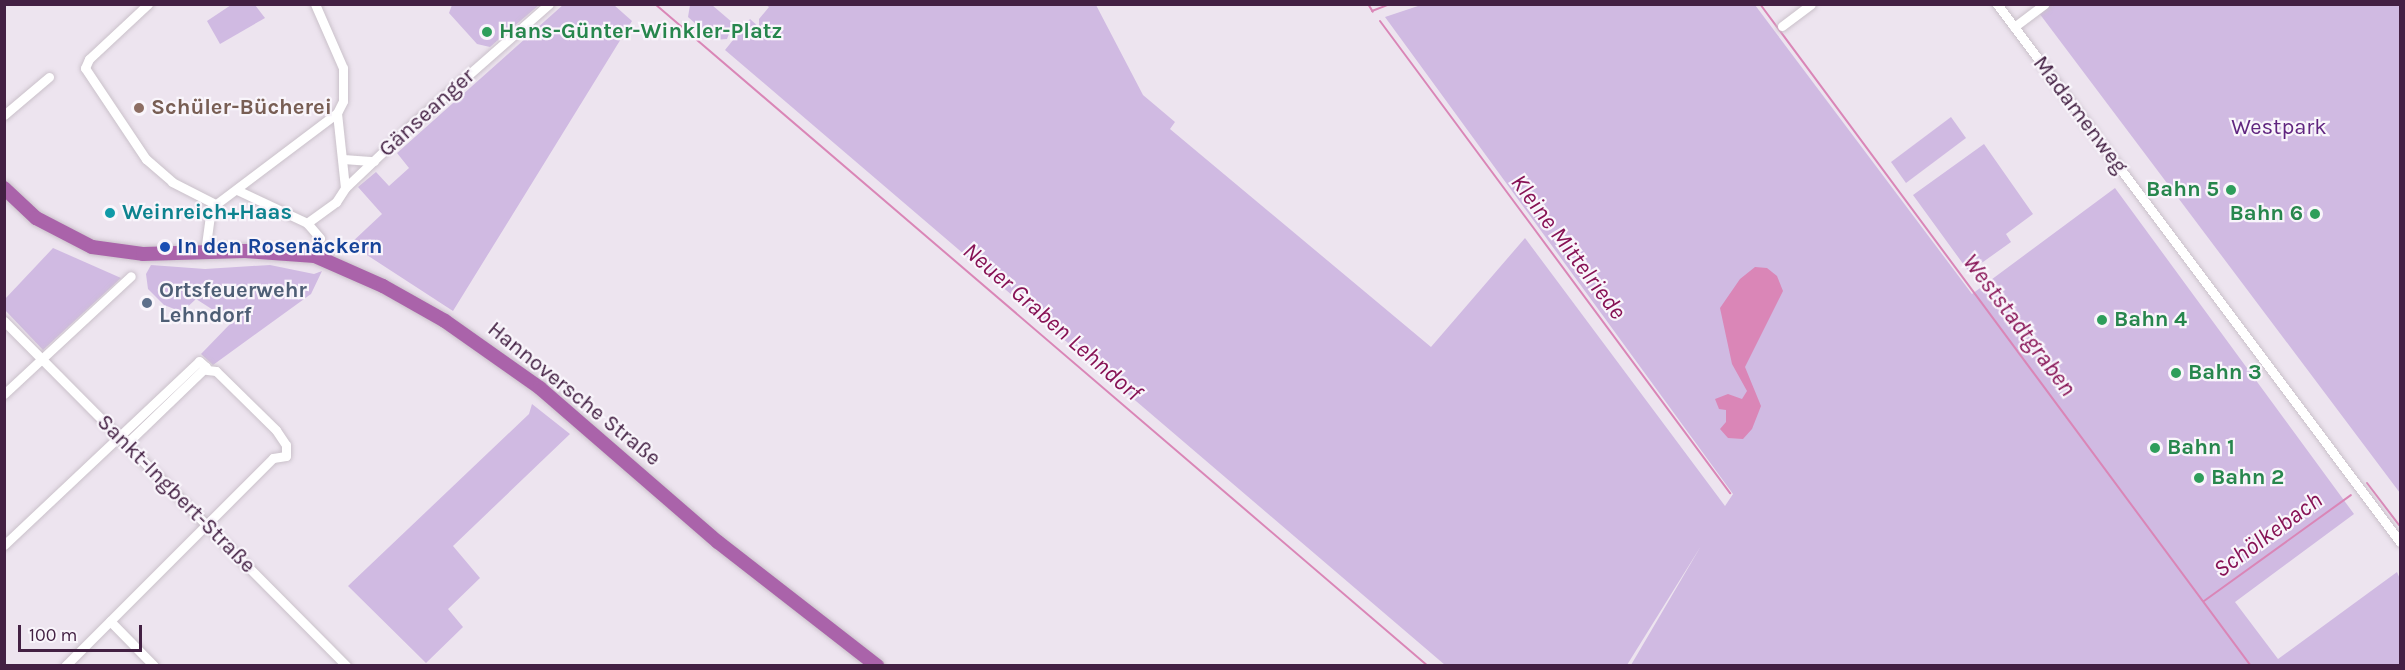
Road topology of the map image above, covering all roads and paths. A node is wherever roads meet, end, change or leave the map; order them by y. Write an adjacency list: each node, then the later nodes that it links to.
1 (148, 4): 17 (street)
2 (315, 4): 10 (street)
3 (549, 4): 13 (street, Gänseanger)
4 (1811, 4): 7 (street)
5 (1997, 4): 8 (street, Madamenweg)
6 (2044, 4): 8 (street)
7 (1782, 26)
8 (2014, 27): 27 (street, Madamenweg)
9 (49, 77): 11 (street)
10 (337, 113): 12 (street); 16 (street)
11 (4, 115)
12 (343, 159): 13 (street); 15 (street)
13 (374, 161): 15 (street, Gänseanger)
14 (4, 188): 20 (main road, Hannoversche Straße)
15 (345, 189): 18 (street, Gänseanger)
16 (237, 190): 17 (street); 18 (street)
17 (215, 204): 20 (street)
18 (307, 223): 19 (street)
19 (320, 238)
20 (205, 252): 33 (main road, Hannoversche Straße)
21 (131, 276): 23 (street)
22 (4, 321): 23 (street, Sankt-Ingbert-Straße)
23 (42, 359): 24 (street); 25 (street, Sankt-Ingbert-Straße)
24 (4, 394)
25 (121, 438): 26 (street, Sankt-Ingbert-Straße); 26 (street); 28 (street)
26 (206, 524): 29 (street); 32 (street, Sankt-Ingbert-Straße)
27 (2400, 542)
28 (4, 544)
29 (110, 621): 30 (street); 31 (street)
30 (64, 666)
31 (154, 666)
32 (347, 666)
33 (877, 666)

